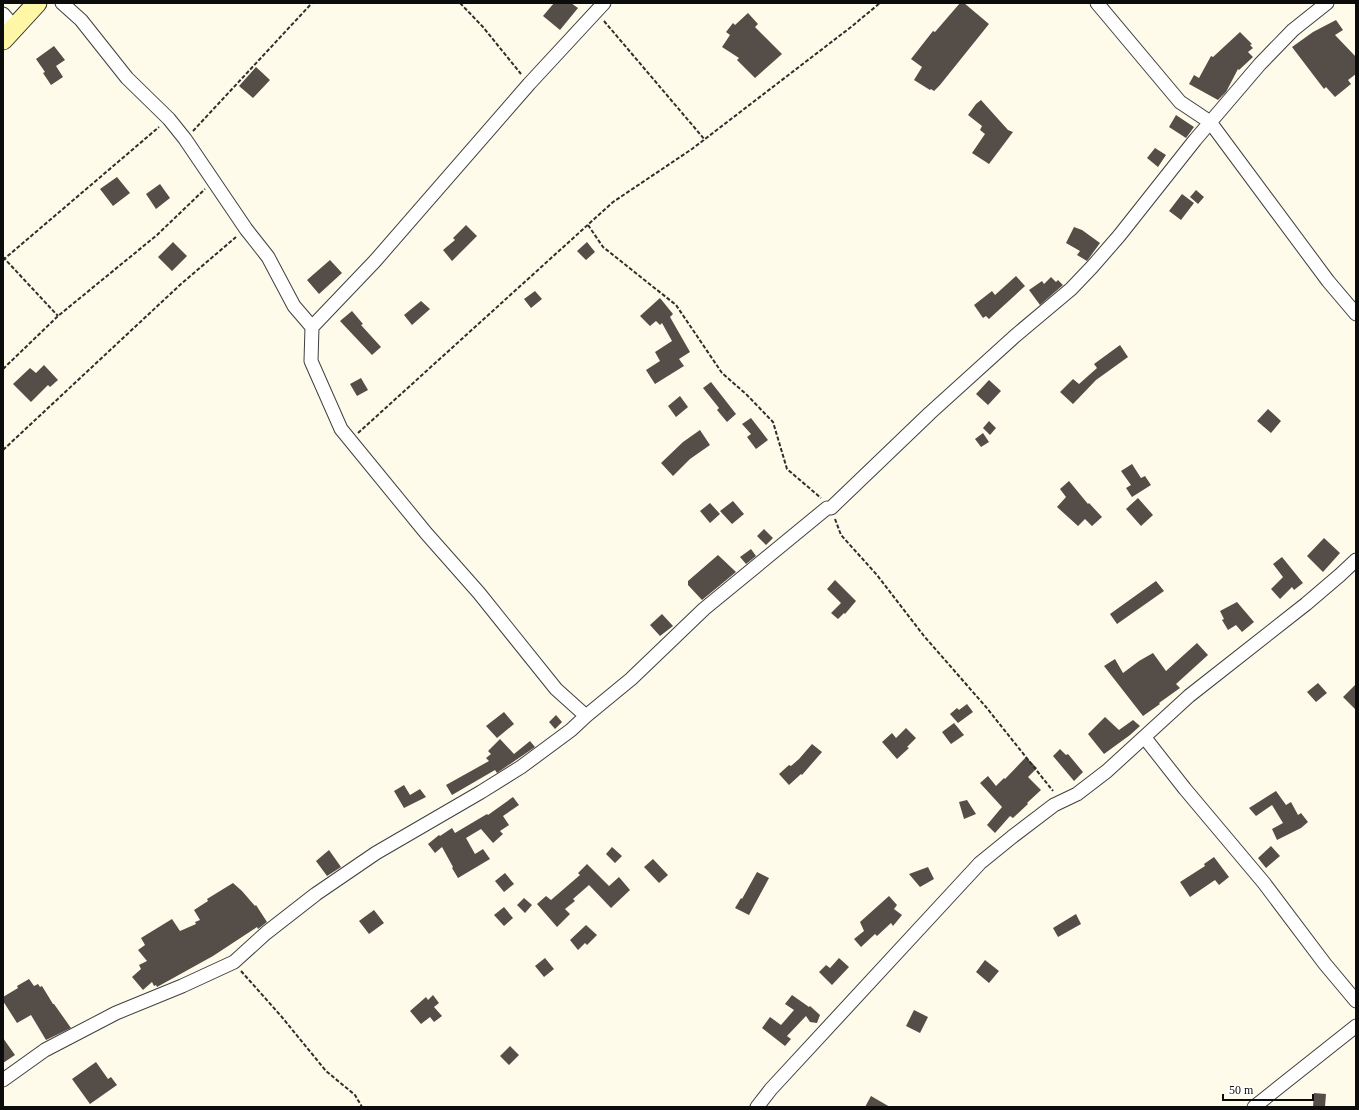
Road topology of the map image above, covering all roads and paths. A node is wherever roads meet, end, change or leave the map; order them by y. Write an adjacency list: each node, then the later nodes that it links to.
1 (37, 3): 10 (main road)
2 (62, 3): 12 (street)
3 (312, 3): 14 (path)
4 (460, 3): 11 (path)
5 (880, 3): 15 (path)
6 (1097, 3): 13 (street)
7 (1327, 3): 13 (street)
8 (600, 7): 11 (street); 15 (path)
9 (3, 14): 10 (street)
10 (9, 34)
11 (529, 84): 21 (street)
12 (169, 119): 14 (street); 18 (path)
13 (1210, 122): 19 (street); 26 (street)
14 (185, 139): 16 (street)
15 (705, 140): 23 (path)
16 (214, 181): 17 (street); 20 (path)
17 (246, 229): 21 (street); 24 (path)
18 (4, 258): 20 (path)
19 (1356, 314)
20 (58, 316): 22 (path)
21 (312, 327): 23 (street)
22 (3, 369)
23 (350, 440): 26 (street)
24 (3, 450)
25 (1356, 560): 27 (street)
26 (586, 716): 28 (street)
27 (1145, 738): 29 (street); 33 (street)
28 (234, 962): 31 (street); 32 (path)
29 (1356, 1002)
30 (1356, 1026): 34 (street)
31 (3, 1080)
32 (362, 1107)
33 (757, 1107)
34 (1254, 1107)

